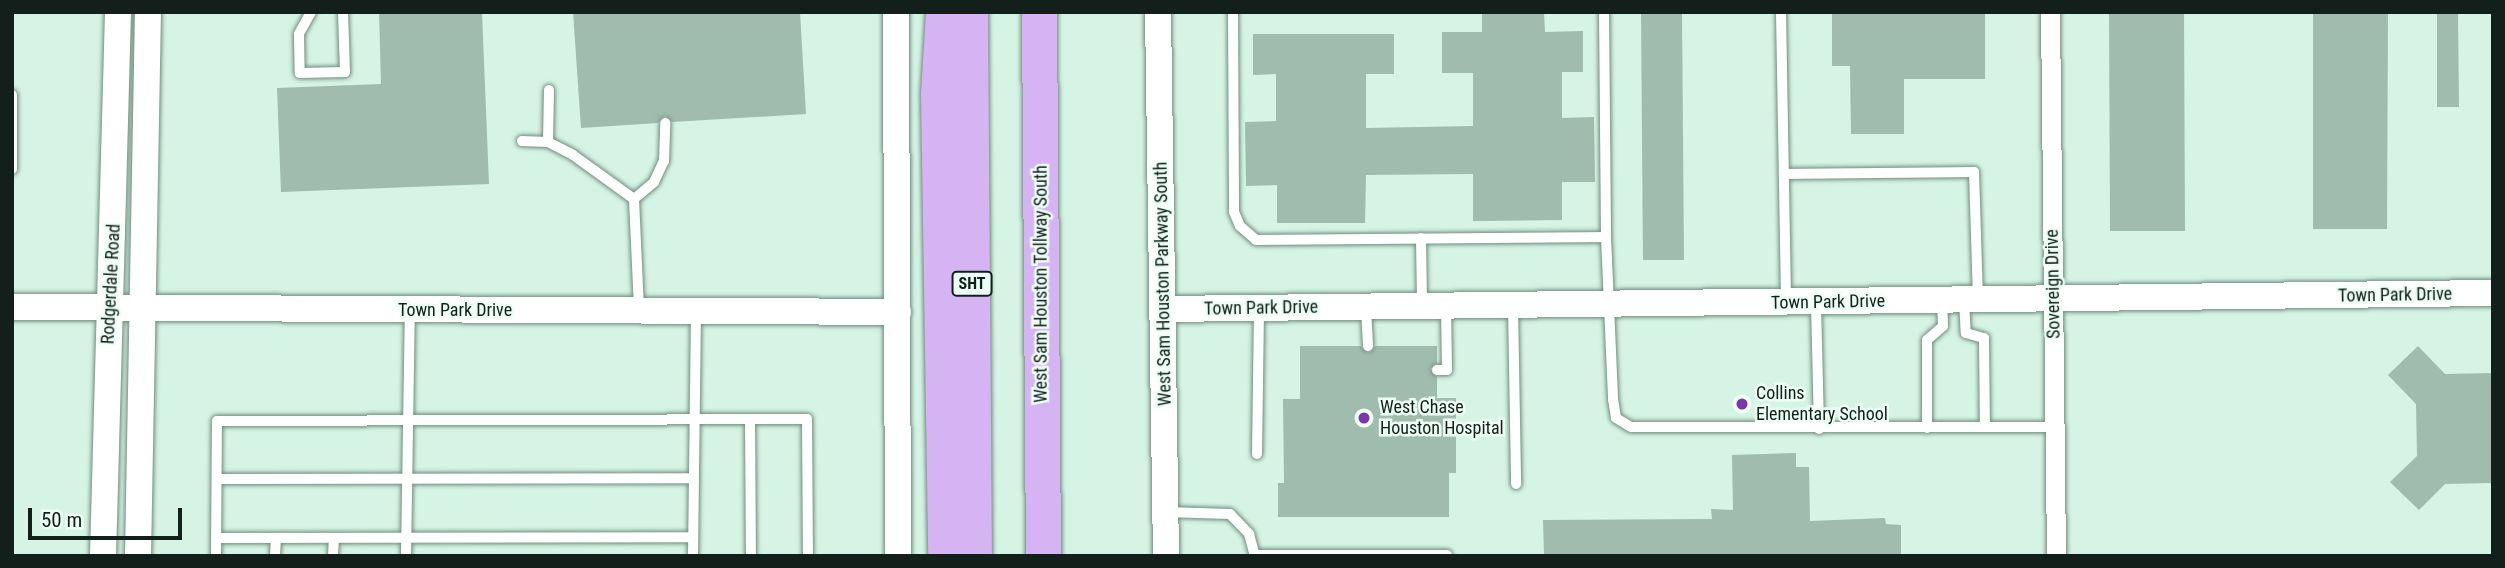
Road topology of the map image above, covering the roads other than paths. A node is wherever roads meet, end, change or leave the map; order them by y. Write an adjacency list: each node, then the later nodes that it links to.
1 (118, 12): 33 (street, Rodgerdale Road)
2 (148, 12): 34 (street, Rodgerdale Road)
3 (311, 12): 4 (lane)
4 (343, 12)
5 (895, 12): 41 (street)
6 (943, 12): 73 (highway)
7 (970, 12): 74 (highway, SHT)
8 (1039, 12): 75 (highway, West Sam Houston Tollway South)
9 (1158, 12): 37 (street, West Sam Houston Parkway South)
10 (1233, 12): 23 (lane)
11 (1604, 12): 22 (lane)
12 (1781, 12): 20 (lane)
13 (2050, 12): 26 (street, Sovereign Drive)
14 (549, 90): 18 (lane)
15 (12, 95): 19 (lane)
16 (665, 123): 21 (lane)
17 (522, 141): 18 (lane)
18 (548, 142): 21 (lane)
19 (12, 169)
20 (1784, 174): 25 (lane); 27 (lane)
21 (634, 199): 39 (lane)
22 (1606, 237): 23 (lane); 29 (lane)
23 (1421, 238): 31 (lane)
24 (2493, 293): 26 (street, Town Park Drive)
25 (1961, 300): 26 (street, Town Park Drive); 28 (street, Town Park Drive); 48 (lane); 49 (lane)
26 (2053, 300): 47 (street, Sovereign Drive)
27 (1786, 302): 28 (street, Town Park Drive); 29 (street, Town Park Drive)
28 (1816, 302): 50 (lane)
29 (1607, 304): 30 (street, Town Park Drive); 50 (lane)
30 (1513, 305): 31 (street, Town Park Drive); 55 (lane)
31 (1434, 306): 35 (street, Town Park Drive); 43 (lane)
32 (12, 307): 33 (street, Town Park Drive)
33 (113, 307): 34 (street, Town Park Drive); 63 (street, Rodgerdale Road)
34 (142, 307): 38 (street, Town Park Drive); 64 (street, Rodgerdale Road)
35 (1366, 307): 36 (street, Town Park Drive); 42 (lane)
36 (1259, 308): 37 (street, Town Park Drive); 51 (lane)
37 (1164, 309): 56 (street, West Sam Houston Parkway South)
38 (410, 310): 39 (street, Town Park Drive); 45 (lane)
39 (639, 311): 40 (street, Town Park Drive)
40 (696, 311): 41 (street, Town Park Drive); 46 (lane)
41 (898, 312): 72 (street)
42 (1368, 346)
43 (1437, 370)
44 (750, 419): 46 (lane); 70 (lane); 71 (lane)
45 (410, 420): 46 (lane); 53 (lane); 54 (lane)
46 (694, 420): 52 (lane)
47 (2054, 427): 49 (lane); 79 (street, Sovereign Drive)
48 (1927, 428): 49 (lane); 50 (lane)
49 (1985, 428)
50 (1819, 429)
51 (1257, 454)
52 (693, 478): 54 (lane); 57 (lane)
53 (217, 479): 54 (lane); 58 (lane)
54 (406, 479): 61 (lane)
55 (1516, 484)
56 (1165, 512): 76 (street, West Sam Houston Parkway South); 77 (lane)
57 (693, 537): 61 (lane); 69 (lane)
58 (217, 538): 59 (lane); 65 (lane)
59 (276, 538): 60 (lane); 66 (lane)
60 (334, 538): 61 (lane); 67 (lane)
61 (406, 538): 68 (lane)
62 (1447, 555): 78 (lane)
63 (103, 556)
64 (138, 556)
65 (216, 556)
66 (275, 556)
67 (334, 556)
68 (406, 556)
69 (693, 556)
70 (751, 556)
71 (808, 556)
72 (898, 556)
73 (945, 556)
74 (974, 556)
75 (1043, 556)
76 (1166, 556)
77 (1255, 556): 78 (lane)
78 (1390, 556)
79 (2056, 556)

